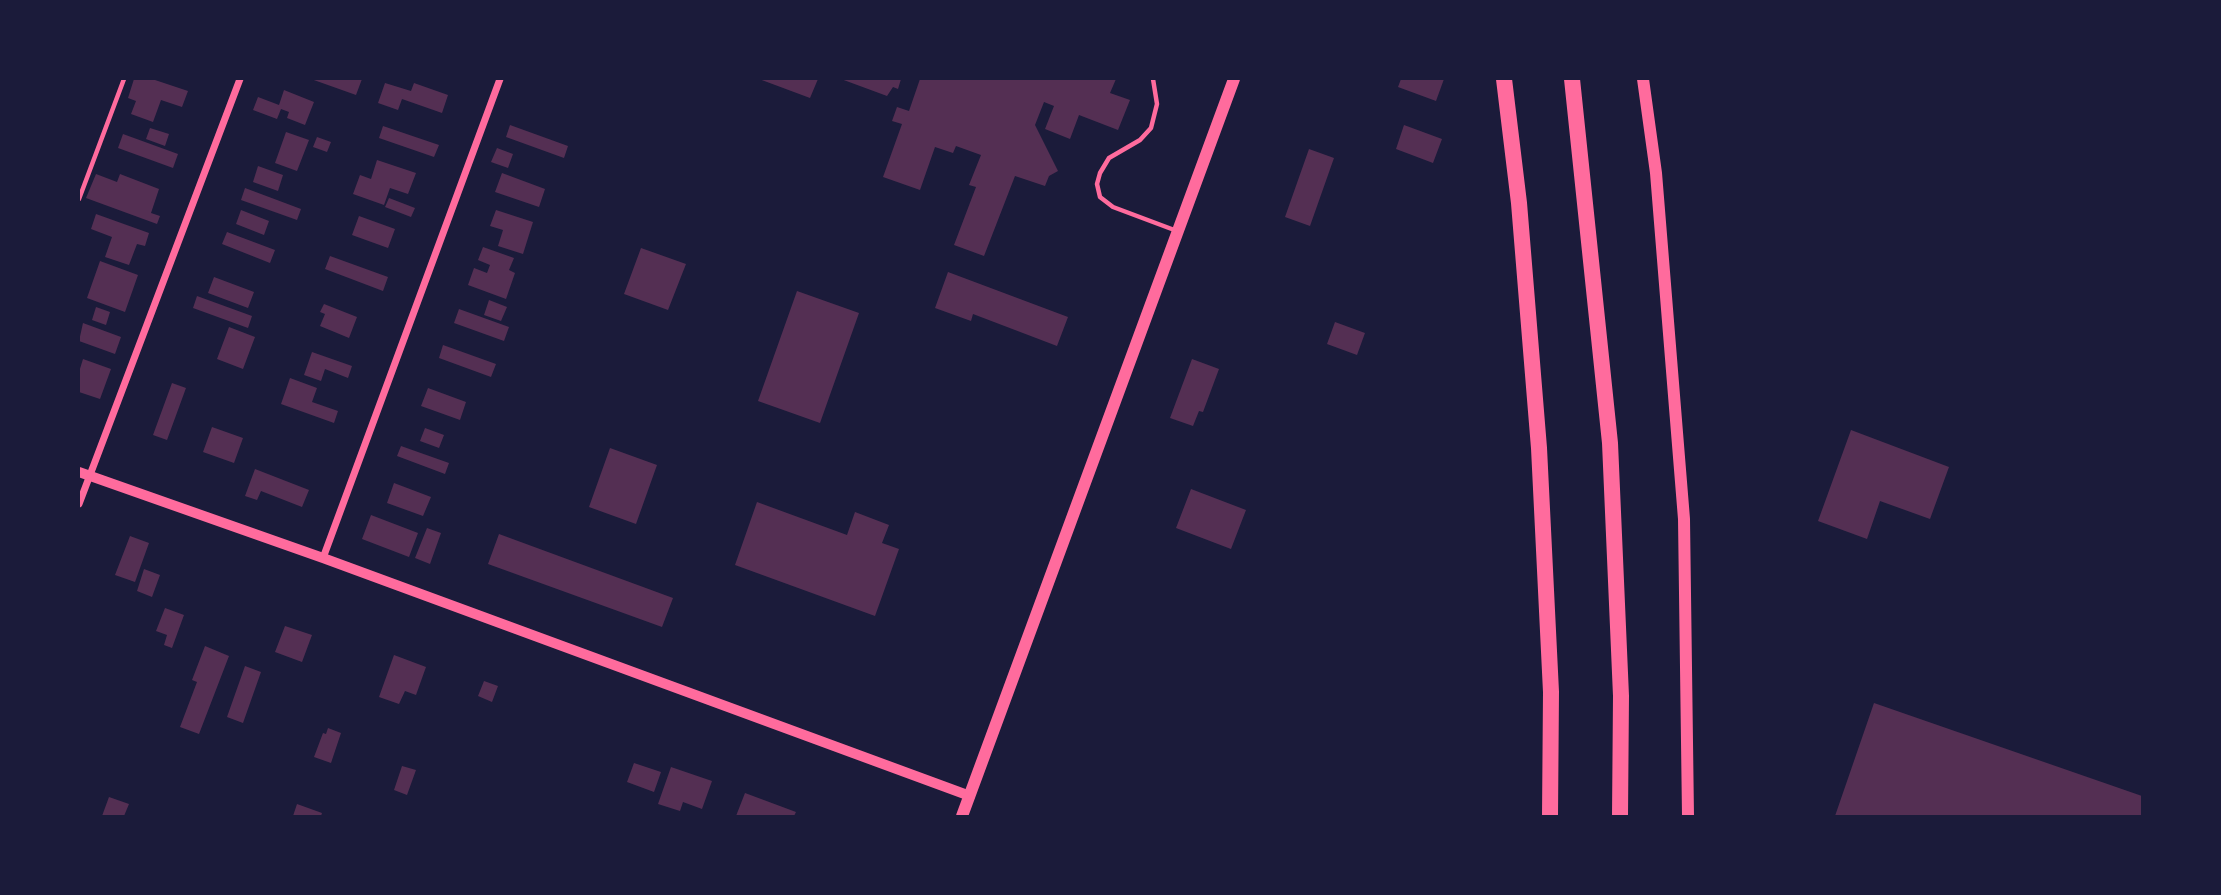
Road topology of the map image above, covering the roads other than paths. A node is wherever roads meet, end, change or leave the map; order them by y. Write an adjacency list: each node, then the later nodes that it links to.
1 (124, 79): 9 (lane)
2 (240, 79): 11 (street)
3 (499, 79): 13 (street)
4 (1153, 79): 10 (lane)
5 (1234, 79): 10 (main road)
6 (1504, 79): 16 (highway)
7 (1572, 79): 17 (highway)
8 (1643, 79): 18 (main road)
9 (79, 199)
10 (1178, 231): 14 (main road)
11 (84, 474): 12 (street); 13 (street)
12 (79, 505)
13 (323, 558): 14 (street)
14 (970, 796): 15 (main road)
15 (962, 816)
16 (1550, 816)
17 (1620, 816)
18 (1688, 816)

